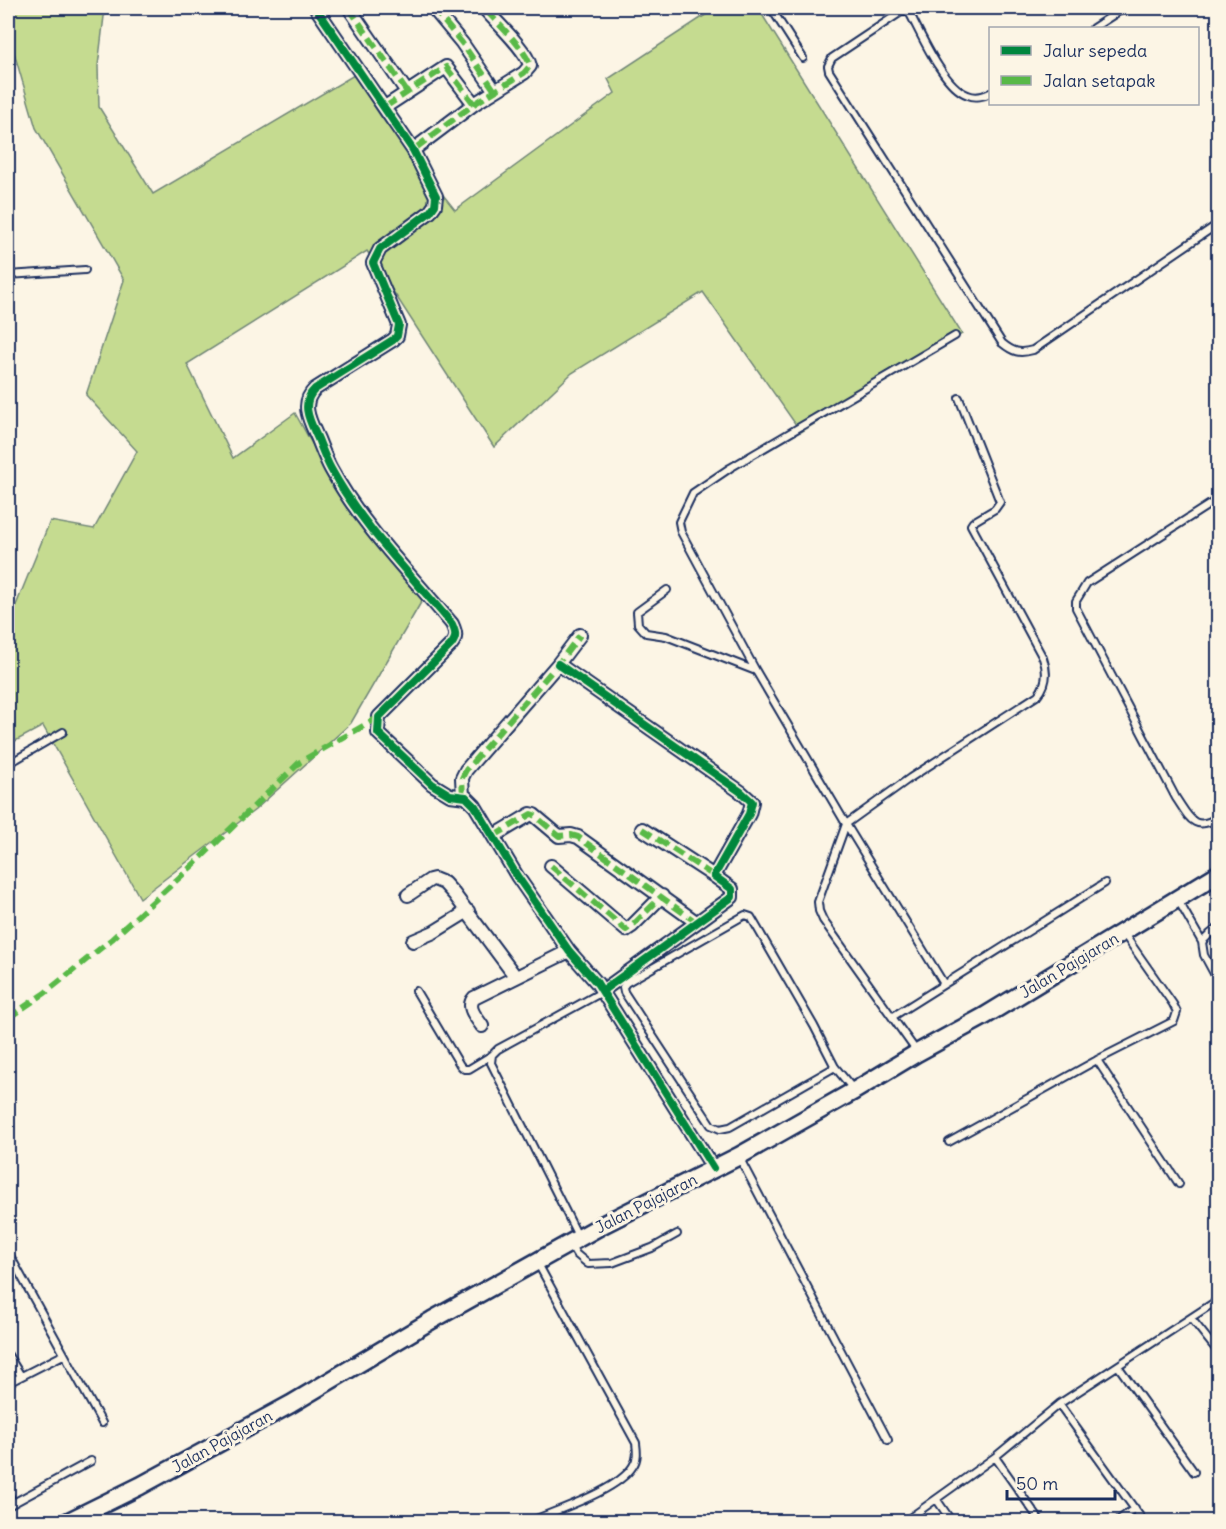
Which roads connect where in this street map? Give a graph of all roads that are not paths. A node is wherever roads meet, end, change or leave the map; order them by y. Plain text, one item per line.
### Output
1 (316, 8) edge
2 (349, 8) edge
3 (434, 8) edge
4 (484, 8) edge
5 (771, 8) edge
6 (908, 8) edge
7 (1124, 8) edge
8 (1095, 27) edge
9 (803, 58) dead end
10 (495, 91) junction
11 (407, 92) junction
12 (989, 93) edge
13 (474, 104) junction
14 (385, 107) junction
15 (413, 150) junction
16 (1218, 224) edge
17 (85, 270) dead end
18 (8, 275) edge
19 (955, 336) dead end
20 (959, 398) dead end
21 (1218, 499) edge
22 (667, 590) dead end
23 (580, 635) dead end
24 (558, 664) junction
25 (756, 671) junction
26 (63, 732) dead end
27 (8, 764) edge
28 (463, 796) junction
29 (1218, 817) edge
30 (846, 824) junction
31 (642, 829) dead end
32 (494, 836) junction
33 (551, 866) dead end
34 (1218, 874) edge
35 (714, 876) junction
36 (1105, 883) dead end
37 (408, 895) dead end
38 (662, 896) junction
39 (1178, 900) junction
40 (468, 911) junction
41 (696, 922) junction
42 (1218, 928) edge
43 (1123, 933) junction
44 (413, 941) dead end
45 (1203, 942) junction
46 (569, 951) junction
47 (515, 976) junction
48 (1218, 981) edge
49 (944, 984) junction
50 (416, 991) dead end
51 (602, 991) junction
52 (892, 1017) junction
53 (482, 1026) dead end
54 (917, 1053) junction
55 (492, 1056) junction
56 (1097, 1060) junction
57 (835, 1067) junction
58 (854, 1091) junction
59 (949, 1142) dead end
60 (739, 1156) junction
61 (713, 1168) junction
62 (1179, 1184) dead end
63 (677, 1234) dead end
64 (574, 1241) junction
65 (8, 1252) edge
66 (537, 1262) junction
67 (1218, 1300) edge
68 (1191, 1318) junction
69 (1218, 1352) edge
70 (8, 1355) edge
71 (63, 1355) junction
72 (1118, 1366) junction
73 (21, 1376) junction
74 (8, 1383) edge
75 (1059, 1404) junction
76 (102, 1423) dead end
77 (888, 1440) dead end
78 (995, 1457) junction
79 (91, 1461) dead end
80 (1194, 1472) dead end
81 (8, 1492) edge
82 (936, 1500) junction
83 (10, 1504) edge
84 (1135, 1508) junction
85 (68, 1521) edge
86 (529, 1521) edge
87 (904, 1521) edge
88 (951, 1521) edge
89 (1041, 1521) edge
90 (1116, 1521) edge
91 (1144, 1521) edge

1 - 14 street
2 - 11 street
3 - 10 street
4 - 10 street
5 - 9 lane
6 - 12 lane
6 - 16 lane
7 - 8 lane
10 - 13 street
11 - 13 street
11 - 14 street
13 - 15 street
14 - 15 street
15 - 28 street
17 - 18 lane
19 - 25 lane
20 - 30 lane
21 - 29 lane
22 - 25 lane
23 - 24 street
24 - 28 street
24 - 35 street
25 - 30 lane
26 - 27 lane
28 - 32 street
30 - 49 lane
30 - 52 lane
31 - 35 street
32 - 38 street
32 - 46 street
33 - 38 street
34 - 39 main road, Jalan Pajajaran
35 - 41 street
36 - 49 lane
37 - 40 street
38 - 41 street
39 - 43 main road, Jalan Pajajaran
39 - 45 lane
40 - 44 street
40 - 47 street
41 - 51 street
42 - 45 lane
43 - 54 main road, Jalan Pajajaran
43 - 56 lane
45 - 48 lane
46 - 47 street
46 - 51 street
47 - 53 street
49 - 52 lane
50 - 55 lane
51 - 55 lane
51 - 61 street
52 - 54 lane
54 - 58 main road, Jalan Pajajaran
55 - 64 lane
56 - 59 lane
56 - 62 lane
57 - 57 lane
57 - 58 lane
58 - 60 main road, Jalan Pajajaran
60 - 61 main road, Jalan Pajajaran
60 - 77 lane
61 - 64 main road, Jalan Pajajaran
63 - 64 lane
64 - 66 main road, Jalan Pajajaran
65 - 71 lane
66 - 85 main road, Jalan Pajajaran
66 - 86 lane
67 - 68 lane
68 - 69 lane
68 - 72 lane
70 - 73 lane
71 - 73 lane
71 - 76 lane
72 - 75 lane
72 - 80 lane
73 - 74 lane
75 - 78 lane
75 - 84 lane
78 - 82 lane
78 - 89 lane
79 - 83 lane
81 - 83 lane
82 - 87 lane
82 - 88 lane
84 - 90 lane
84 - 91 lane

